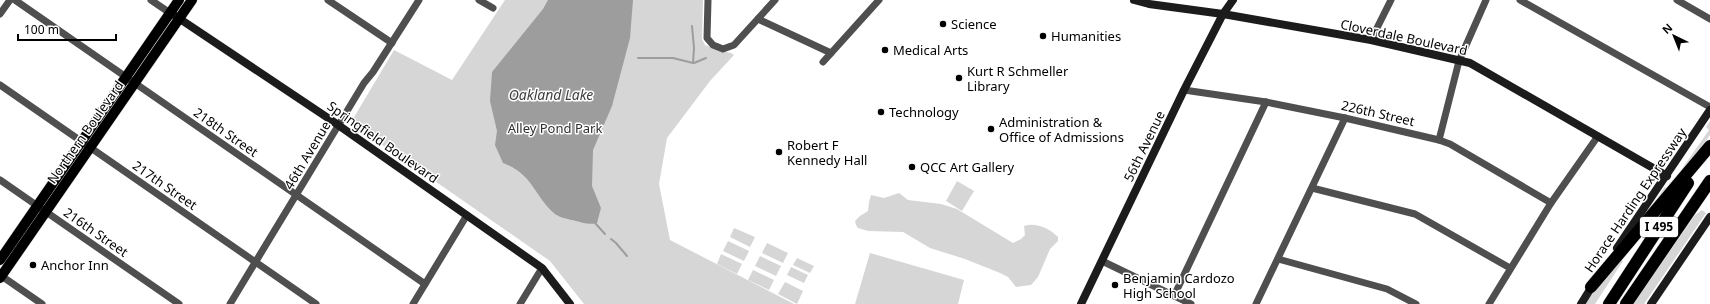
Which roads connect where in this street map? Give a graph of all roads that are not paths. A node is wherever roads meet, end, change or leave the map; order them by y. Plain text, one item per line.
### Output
1 (10, 0) edge
2 (14, 0) edge
3 (152, 0) edge
4 (179, 0) edge
5 (192, 0) edge
6 (328, 0) edge
7 (419, 0) edge
8 (479, 0) edge
9 (708, 0) edge
10 (775, 0) edge
11 (878, 0) edge
12 (1134, 0) edge
13 (1233, 0) edge
14 (1391, 0) edge
15 (1486, 0) edge
16 (1520, 0) edge
17 (1677, 0) edge
18 (493, 8) dead end
19 (170, 13) junction
20 (0, 14) edge
21 (1223, 14) junction
22 (179, 19) junction
23 (758, 19) junction
24 (1710, 19) edge
25 (1371, 40) junction
26 (392, 43) junction
27 (831, 53) junction
28 (1458, 61) junction
29 (823, 62) dead end
30 (126, 77) junction
31 (134, 83) junction
32 (0, 85) edge
33 (1184, 90) junction
34 (1266, 102) junction
35 (1710, 108) edge
36 (1345, 118) junction
37 (339, 126) junction
38 (1598, 136) junction
39 (1439, 140) junction
40 (81, 141) junction
41 (1710, 146) edge
42 (90, 147) junction
43 (1710, 150) edge
44 (1666, 176) junction
45 (0, 180) edge
46 (1710, 181) edge
47 (1312, 188) junction
48 (297, 196) junction
49 (1551, 203) junction
50 (37, 206) junction
51 (46, 212) junction
52 (467, 215) junction
53 (1709, 221) edge
54 (1278, 259) junction
55 (0, 260) edge
56 (1102, 261) junction
57 (256, 262) junction
58 (542, 268) junction
59 (1510, 268) junction
60 (1, 276) edge
61 (425, 284) junction
62 (1591, 287) junction
63 (1174, 296) junction
64 (42, 304) edge
65 (179, 304) edge
66 (230, 304) edge
67 (316, 304) edge
68 (413, 304) edge
69 (520, 304) edge
70 (570, 304) edge
71 (1081, 304) edge
72 (1191, 304) edge
73 (1256, 304) edge
74 (1416, 304) edge
75 (1489, 304) edge
76 (1581, 304) edge
77 (1609, 304) edge
78 (1626, 304) edge
79 (1651, 304) edge

1 - 20 street
2 - 30 street, 218th Street
3 - 19 street
4 - 19 main road, Northern Boulevard
5 - 22 main road, Northern Boulevard
6 - 26 street
7 - 26 street, 46th Avenue
8 - 18 street
9 - 23 street
10 - 23 street
11 - 27 street
12 - 21 street, Cloverdale Boulevard
13 - 21 street, 56th Avenue
14 - 25 street
15 - 28 street
16 - 35 street
17 - 24 street
19 - 22 street, Springfield Boulevard
19 - 30 main road, Northern Boulevard
21 - 25 street, Cloverdale Boulevard
21 - 33 street, 56th Avenue
22 - 31 main road, Northern Boulevard
22 - 37 street, Springfield Boulevard
23 - 27 street
25 - 28 street, Cloverdale Boulevard
26 - 37 street, 46th Avenue
27 - 29 street
28 - 38 street, Cloverdale Boulevard
28 - 39 street
30 - 31 street, 218th Street
30 - 40 main road, Northern Boulevard
31 - 42 main road, Northern Boulevard
31 - 48 street, 218th Street
32 - 40 street, 217th Street
33 - 34 street, 226th Street
33 - 56 street, 56th Avenue
34 - 36 street, 226th Street
34 - 63 street
35 - 44 street, Horace Harding Expressway
36 - 39 street, 226th Street
36 - 47 street
37 - 48 street, 46th Avenue
37 - 52 street, Springfield Boulevard
38 - 44 street, Cloverdale Boulevard
38 - 49 street
39 - 49 street, 226th Street
40 - 42 street, 217th Street
40 - 50 main road, Northern Boulevard
41 - 62 highway
42 - 51 main road, Northern Boulevard
42 - 57 street, 217th Street
43 - 77 highway, I 495
44 - 62 street, Horace Harding Expressway
45 - 50 street, 216th Street
46 - 78 highway, I 495
47 - 54 street
47 - 59 street
48 - 57 street, 46th Avenue
48 - 61 street, 218th Street
49 - 59 street
50 - 51 street, 216th Street
50 - 55 main road, Northern Boulevard
51 - 60 main road, Northern Boulevard
51 - 65 street, 216th Street
52 - 58 street, Springfield Boulevard
52 - 61 street
53 - 79 street
54 - 73 street
54 - 74 street
56 - 63 street
56 - 71 street, 56th Avenue
57 - 66 street, 46th Avenue
57 - 67 street, 217th Street
58 - 69 street
58 - 70 street, Springfield Boulevard
59 - 75 street
60 - 64 street
61 - 68 street
62 - 76 street, Horace Harding Expressway
63 - 72 street

